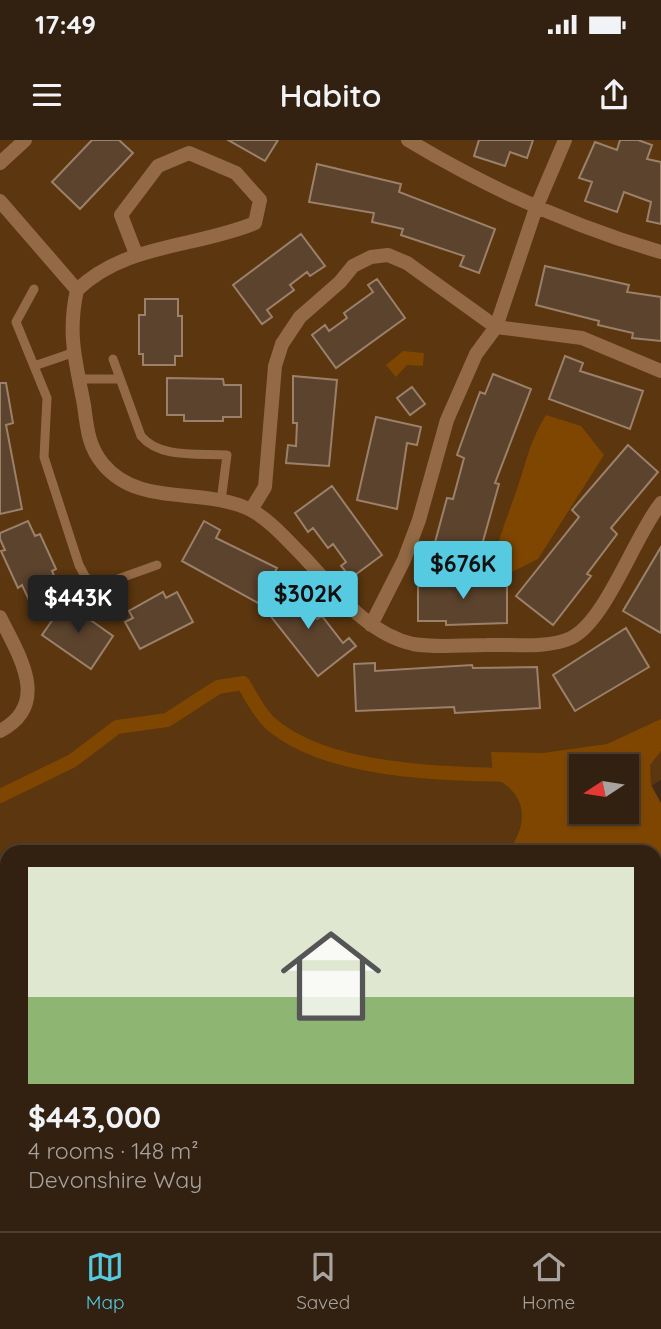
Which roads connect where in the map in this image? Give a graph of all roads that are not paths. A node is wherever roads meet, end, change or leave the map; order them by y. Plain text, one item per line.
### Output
1 (25, 140) edge
2 (408, 140) edge
3 (565, 140) edge
4 (0, 163) edge
5 (0, 201) edge
6 (536, 208) junction
7 (661, 252) edge
8 (136, 254) junction
9 (34, 289) dead end
10 (77, 290) junction
11 (496, 327) junction
12 (72, 353) junction
13 (113, 359) dead end
14 (34, 366) junction
15 (661, 371) edge
16 (78, 379) junction
17 (120, 379) junction
18 (221, 501) junction
19 (661, 503) edge
20 (251, 510) junction
21 (157, 565) dead end
22 (0, 617) edge
23 (371, 625) junction
24 (0, 732) edge

1 - 4 street
2 - 6 street
3 - 6 street
5 - 10 street
6 - 7 street
6 - 11 street
8 - 8 street
8 - 10 street
9 - 14 lane
10 - 12 street
11 - 15 street
11 - 20 street
11 - 23 street
12 - 14 lane
12 - 16 street
13 - 17 lane
14 - 21 lane
16 - 17 lane
16 - 18 street
17 - 18 lane
18 - 20 street
19 - 23 street
20 - 23 street
22 - 24 street

